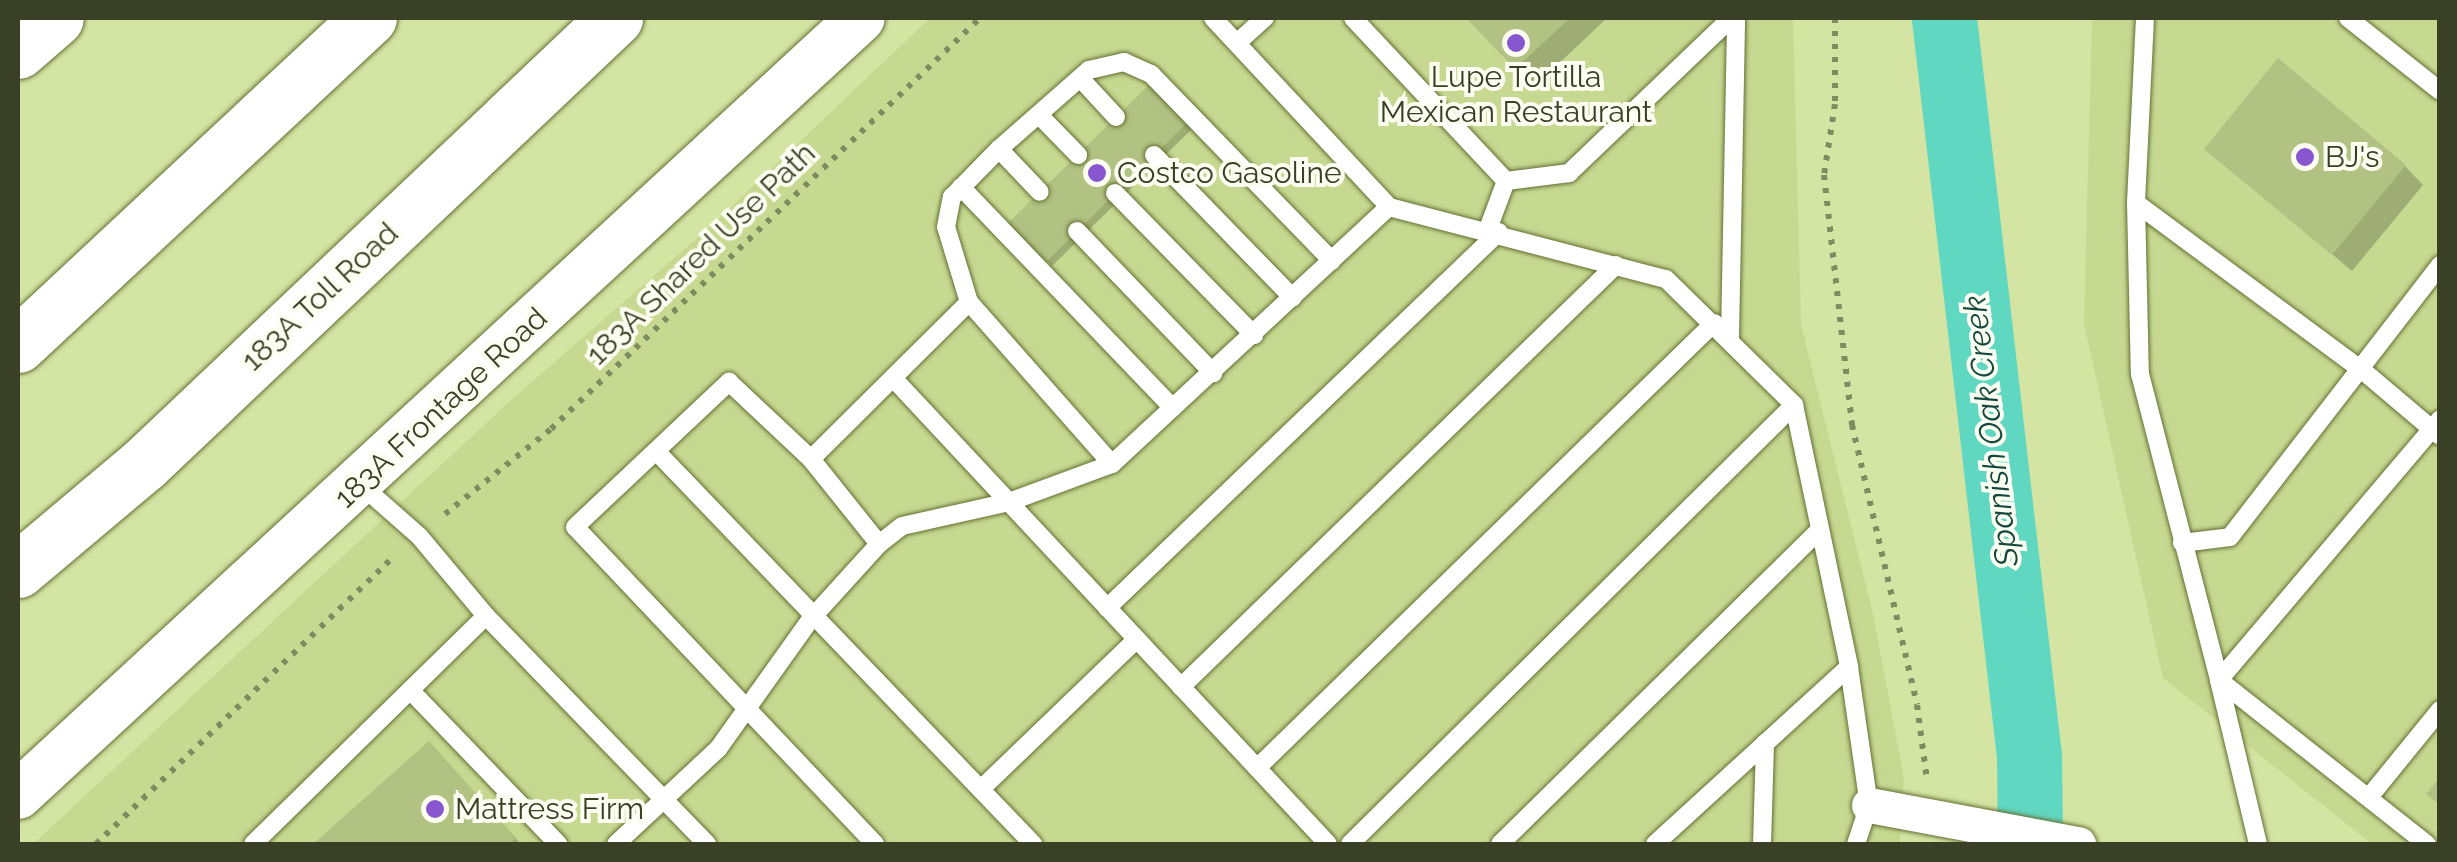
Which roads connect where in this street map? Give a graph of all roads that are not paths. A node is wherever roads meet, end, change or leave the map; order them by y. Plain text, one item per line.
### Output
1 (56, 18) edge
2 (370, 18) edge
3 (616, 18) edge
4 (861, 18) edge
5 (1213, 18) edge
6 (1265, 18) edge
7 (1353, 18) edge
8 (1734, 18) edge
9 (2146, 18) edge
10 (2348, 18) edge
11 (1238, 42) junction
12 (18, 50) edge
13 (1080, 78) junction
14 (2440, 91) edge
15 (1039, 114) junction
16 (1116, 116) dead end
17 (999, 149) junction
18 (1078, 155) dead end
19 (1154, 155) dead end
20 (1506, 182) junction
21 (962, 187) junction
22 (1040, 192) dead end
23 (1115, 193) dead end
24 (2136, 203) junction
25 (1389, 208) junction
26 (1077, 231) dead end
27 (1493, 231) junction
28 (1332, 261) junction
29 (1616, 265) junction
30 (2440, 265) edge
31 (1293, 298) junction
32 (969, 302) junction
33 (1714, 323) junction
34 (1254, 335) junction
35 (1730, 337) junction
36 (18, 345) edge
37 (2362, 370) junction
38 (1212, 373) junction
39 (892, 378) junction
40 (1794, 404) junction
41 (1173, 408) junction
42 (2437, 428) edge
43 (656, 451) junction
44 (811, 459) junction
45 (144, 464) junction
46 (1112, 464) junction
47 (360, 484) junction
48 (1009, 502) junction
49 (1819, 531) junction
50 (2182, 543) junction
51 (879, 544) junction
52 (18, 570) edge
53 (18, 600) edge
54 (1107, 608) junction
55 (816, 614) junction
56 (486, 616) junction
57 (1136, 640) junction
58 (1849, 667) junction
59 (2219, 680) junction
60 (1180, 687) junction
61 (410, 690) junction
62 (747, 708) junction
63 (2440, 710) edge
64 (1765, 743) junction
65 (1256, 768) junction
66 (980, 789) junction
67 (18, 795) edge
68 (2370, 796) junction
69 (664, 798) junction
70 (1869, 805) junction
71 (253, 844) edge
72 (558, 844) edge
73 (616, 844) edge
74 (707, 844) edge
75 (875, 844) edge
76 (1033, 844) edge
77 (1328, 844) edge
78 (1350, 844) edge
79 (1500, 844) edge
80 (1655, 844) edge
81 (1762, 844) edge
82 (1856, 844) edge
83 (2078, 844) edge
84 (2258, 844) edge
85 (2427, 844) edge

1 - 12 highway
2 - 36 highway
3 - 45 highway, 183A Toll Road
4 - 47 main road, 183A Frontage Road
5 - 11 lane
6 - 11 lane
7 - 20 lane
8 - 20 lane
8 - 35 lane
9 - 24 lane
10 - 14 lane
11 - 25 lane
13 - 15 lane
13 - 16 lane
13 - 28 lane
15 - 17 lane
15 - 18 lane
17 - 21 lane
17 - 22 lane
19 - 31 lane
20 - 27 lane
21 - 32 lane
21 - 41 lane
23 - 34 lane
24 - 37 lane
24 - 50 lane
25 - 27 lane
25 - 28 lane
26 - 38 lane
27 - 29 lane
27 - 54 lane
28 - 31 lane
29 - 33 lane
29 - 60 lane
30 - 37 lane
31 - 34 lane
32 - 39 lane
32 - 46 lane
33 - 35 lane
33 - 65 lane
34 - 38 lane
35 - 40 lane
37 - 42 lane
37 - 50 lane
38 - 41 lane
39 - 44 lane
39 - 48 lane
40 - 49 lane
40 - 78 lane
41 - 46 lane
42 - 59 lane
43 - 44 lane
43 - 55 lane
43 - 62 lane
44 - 51 lane
45 - 52 highway, 183A Toll Road
45 - 53 highway
46 - 48 lane
47 - 56 lane
47 - 67 main road, 183A Frontage Road
48 - 51 lane
48 - 54 lane
49 - 58 lane
49 - 79 lane
50 - 59 lane
51 - 55 lane
54 - 57 lane
55 - 62 lane
55 - 66 lane
56 - 61 lane
56 - 69 lane
57 - 60 lane
57 - 66 lane
58 - 64 lane
58 - 70 lane
59 - 68 lane
59 - 84 lane
60 - 65 lane
61 - 71 lane
61 - 72 lane
62 - 69 lane
62 - 75 lane
63 - 68 lane
64 - 80 lane
64 - 81 lane
65 - 77 lane
66 - 76 lane
68 - 85 lane
69 - 73 lane
69 - 74 lane
70 - 82 lane
70 - 83 street

